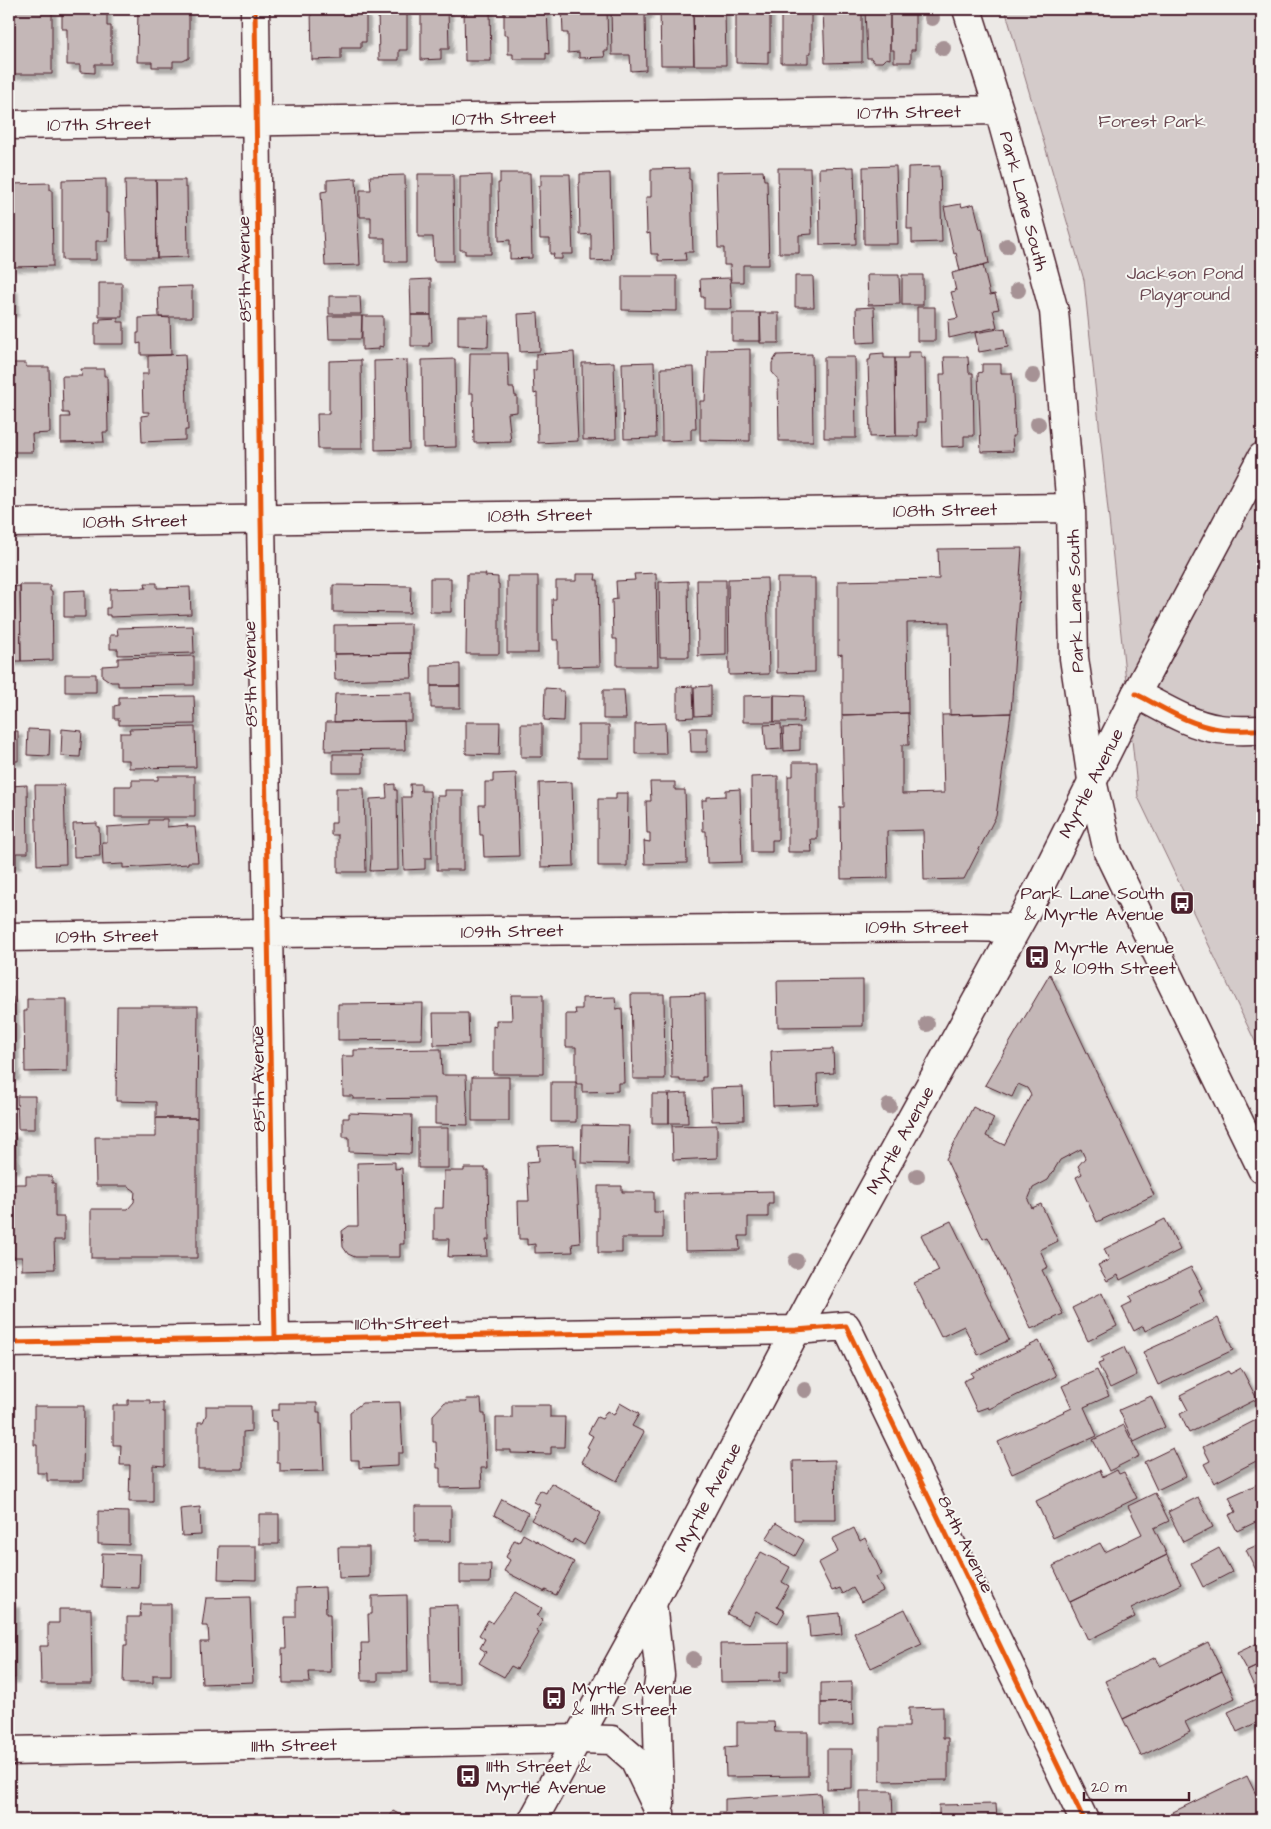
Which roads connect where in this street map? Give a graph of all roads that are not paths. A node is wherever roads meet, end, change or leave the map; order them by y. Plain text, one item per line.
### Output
1 (255, 9) edge
2 (967, 9) edge
3 (999, 110) junction
4 (256, 122) junction
5 (9, 125) edge
6 (1262, 458) edge
7 (1071, 508) junction
8 (261, 519) junction
9 (9, 523) edge
10 (1136, 694) junction
11 (1262, 730) edge
12 (1092, 780) junction
13 (1016, 928) junction
14 (269, 933) junction
15 (9, 937) edge
16 (1262, 1169) edge
17 (796, 1330) junction
18 (275, 1339) junction
19 (9, 1343) edge
20 (652, 1603) junction
21 (579, 1739) junction
22 (9, 1751) edge
23 (660, 1817) edge
24 (533, 1820) edge
25 (1084, 1820) edge

1 - 4 street, 85th Avenue
2 - 3 street, Park Lane South
3 - 4 street, 107th Street
3 - 7 street, Park Lane South
4 - 5 street, 107th Street
4 - 8 street, 85th Avenue
6 - 10 street, Myrtle Avenue
7 - 8 street, 108th Street
7 - 12 street, Park Lane South
8 - 9 street, 108th Street
8 - 14 street, 85th Avenue
10 - 11 street
10 - 12 street, Myrtle Avenue
12 - 13 street, Myrtle Avenue
12 - 16 street, Park Lane South
13 - 14 street, 109th Street
13 - 17 street, Myrtle Avenue
14 - 15 street, 109th Street
14 - 18 street, 85th Avenue
17 - 18 street, 110th Street
17 - 20 street, Myrtle Avenue
17 - 25 street, 84th Avenue
18 - 19 street, 110th Street
20 - 21 street, Myrtle Avenue
20 - 23 street
21 - 22 street, 111th Street
21 - 23 street
21 - 24 street, Myrtle Avenue

